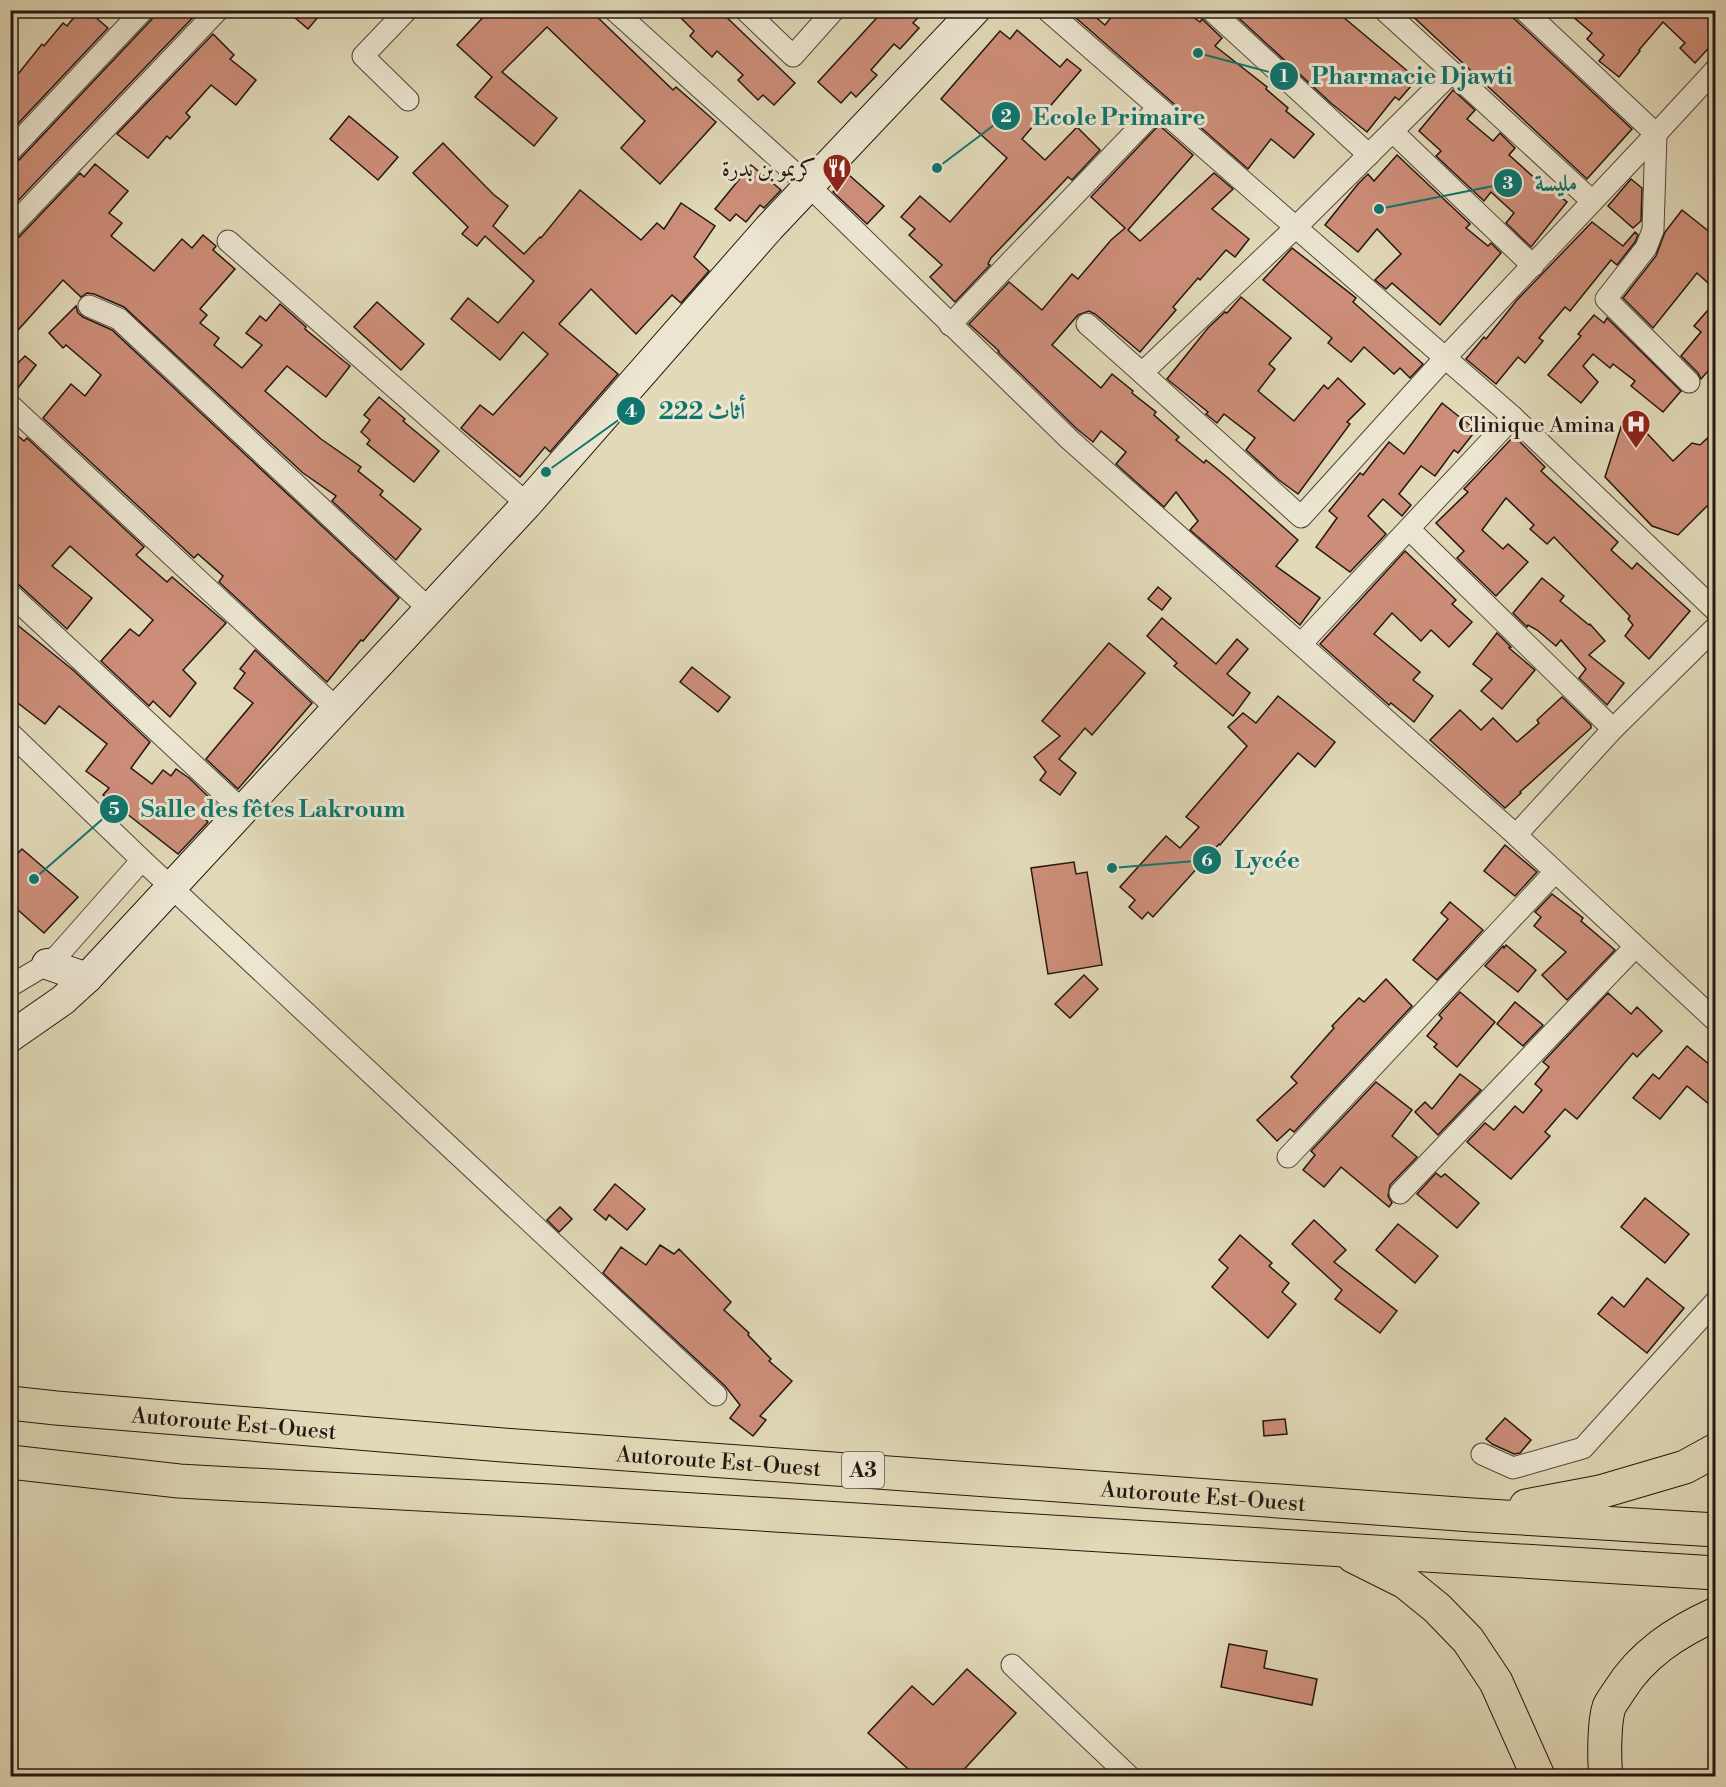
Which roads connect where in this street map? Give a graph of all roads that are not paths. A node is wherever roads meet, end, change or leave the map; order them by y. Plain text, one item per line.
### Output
1 (143, 10) edge
2 (218, 10) edge
3 (407, 10) edge
4 (614, 10) edge
5 (745, 10) edge
6 (834, 10) edge
7 (975, 10) edge
8 (1047, 10) edge
9 (1211, 10) edge
10 (1384, 10) edge
11 (1524, 10) edge
12 (1716, 69) edge
13 (1452, 72) junction
14 (408, 100) dead end
15 (1157, 109) junction
16 (1393, 132) junction
17 (1656, 134) junction
18 (10, 152) edge
19 (1369, 155) junction
20 (809, 186) junction
21 (1592, 201) junction
22 (1296, 227) junction
23 (10, 228) edge
24 (228, 241) dead end
25 (1533, 266) junction
26 (89, 306) dead end
27 (1087, 324) dead end
28 (950, 325) junction
29 (1445, 358) junction
30 (1142, 374) junction
31 (1689, 382) dead end
32 (10, 405) edge
33 (1513, 417) junction
34 (527, 504) junction
35 (1409, 529) junction
36 (10, 594) edge
37 (429, 609) junction
38 (1716, 611) edge
39 (1716, 627) edge
40 (1301, 644) junction
41 (336, 708) junction
42 (1613, 729) junction
43 (10, 733) edge
44 (242, 810) junction
45 (1516, 835) junction
46 (142, 860) junction
47 (1556, 872) junction
48 (172, 886) junction
49 (1635, 947) junction
50 (47, 964) junction
51 (87, 978) junction
52 (10, 986) edge
53 (1716, 1021) edge
54 (10, 1037) edge
55 (1288, 1157) dead end
56 (1400, 1193) dead end
57 (1716, 1301) edge
58 (716, 1395) dead end
59 (10, 1403) edge
60 (1716, 1450) edge
61 (1482, 1454) dead end
62 (10, 1462) edge
63 (1472, 1515) junction
64 (1716, 1530) edge
65 (1341, 1549) junction
66 (1716, 1573) edge
67 (1716, 1614) edge
68 (1012, 1665) dead end
69 (1129, 1776) edge
70 (1538, 1776) edge
71 (1606, 1776) edge

1 - 18 street
2 - 23 street
3 - 14 street
4 - 20 street
5 - 6 street
7 - 20 main road
8 - 15 street
9 - 19 street
10 - 13 street
11 - 17 street
12 - 17 street
13 - 16 street
13 - 21 street
15 - 22 street
15 - 28 street
16 - 19 street
16 - 25 street
17 - 21 street
17 - 31 street
19 - 22 street
20 - 28 street
20 - 34 main road
21 - 25 street
22 - 29 street
22 - 30 street
24 - 34 street
25 - 29 street
26 - 37 street
27 - 30 street
28 - 40 street
29 - 30 street
29 - 33 street
32 - 41 street
33 - 35 street
33 - 38 street
34 - 37 main road
35 - 40 street
35 - 42 street
36 - 44 street
37 - 41 main road
39 - 42 street
40 - 45 street
41 - 44 main road
42 - 45 street
43 - 46 street
44 - 48 main road
45 - 47 street
46 - 48 street
46 - 50 street
47 - 49 street
47 - 55 street
48 - 51 main road
48 - 58 street
49 - 53 street
49 - 56 street
50 - 51 main road
50 - 52 street
51 - 54 main road
57 - 61 street
59 - 63 highway, Autoroute Est-Ouest / A3
60 - 63 highway
62 - 65 highway, Autoroute Est-Ouest / A3
63 - 64 highway, Autoroute Est-Ouest / A3
65 - 66 highway, Autoroute Est-Ouest / A3
65 - 70 highway
67 - 71 highway
68 - 69 street

